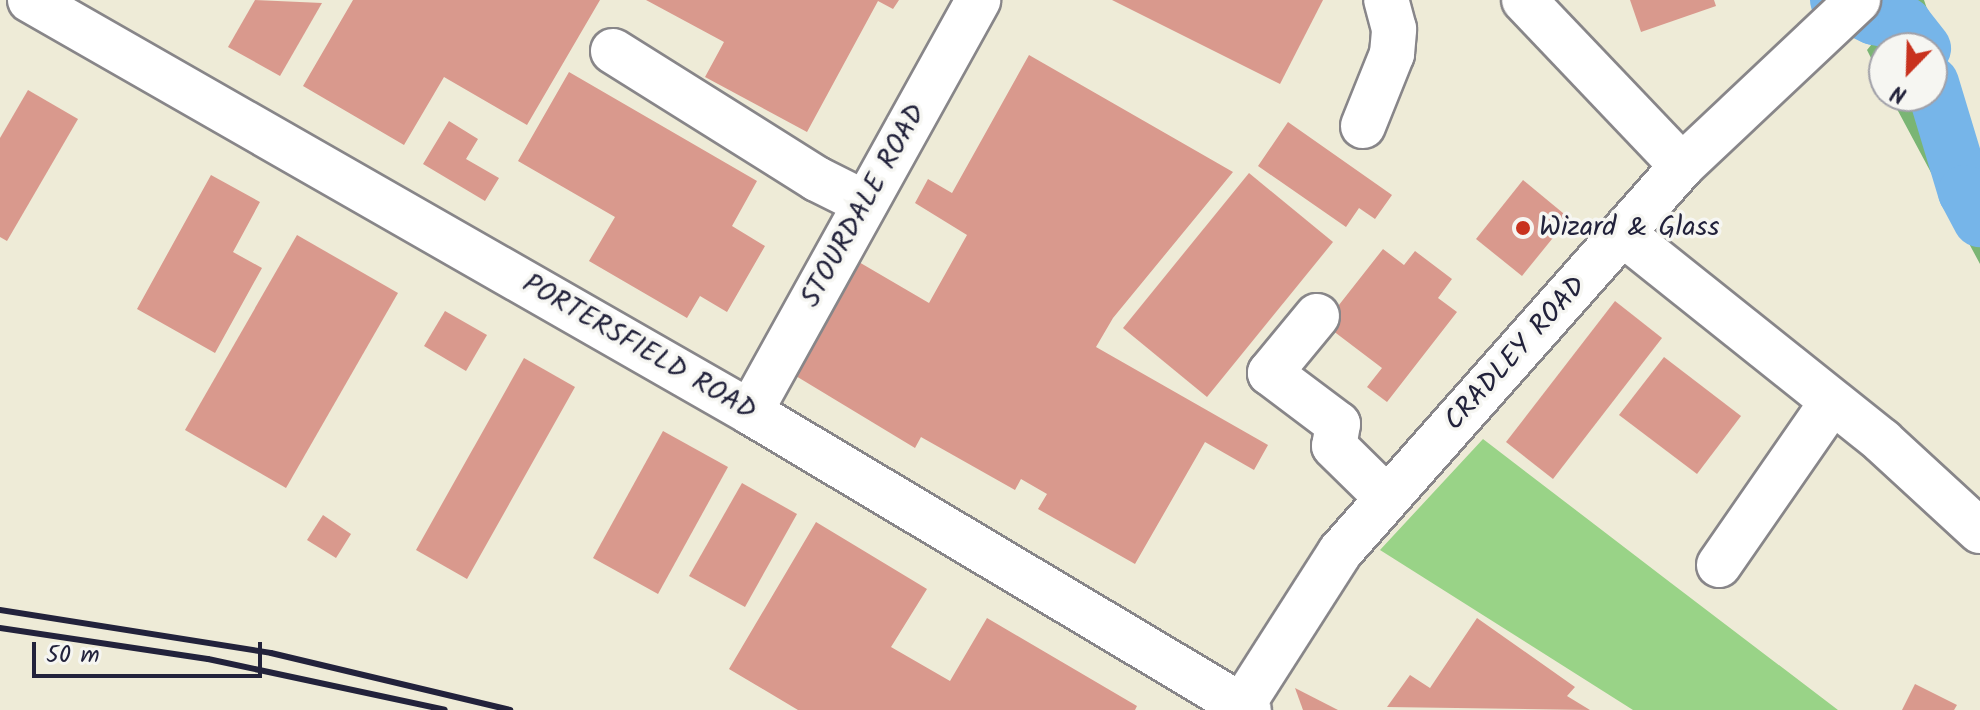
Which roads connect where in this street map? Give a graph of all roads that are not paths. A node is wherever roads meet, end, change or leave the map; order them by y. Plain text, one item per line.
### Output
1 (30, 0) edge
2 (978, 0) edge
3 (1386, 0) edge
4 (1524, 0) edge
5 (1843, 14) edge
6 (613, 51) dead end
7 (1363, 126) dead end
8 (1682, 166) junction
9 (865, 203) junction
10 (1623, 234) junction
11 (1317, 316) dead end
12 (1832, 402) junction
13 (750, 412) junction
14 (1387, 498) junction
15 (1980, 531) edge
16 (1719, 565) dead end
17 (1243, 709) edge

1 - 13 street, PORTERSFIELD ROAD
2 - 9 street, STOURDALE ROAD
3 - 7 street
4 - 8 street
5 - 8 street, CRADLEY ROAD
6 - 9 street
8 - 10 street, CRADLEY ROAD
9 - 13 street, STOURDALE ROAD
10 - 12 street
10 - 14 street, CRADLEY ROAD
11 - 14 street
12 - 15 street
12 - 16 street
13 - 17 street, PORTERSFIELD ROAD
14 - 17 street, CRADLEY ROAD

